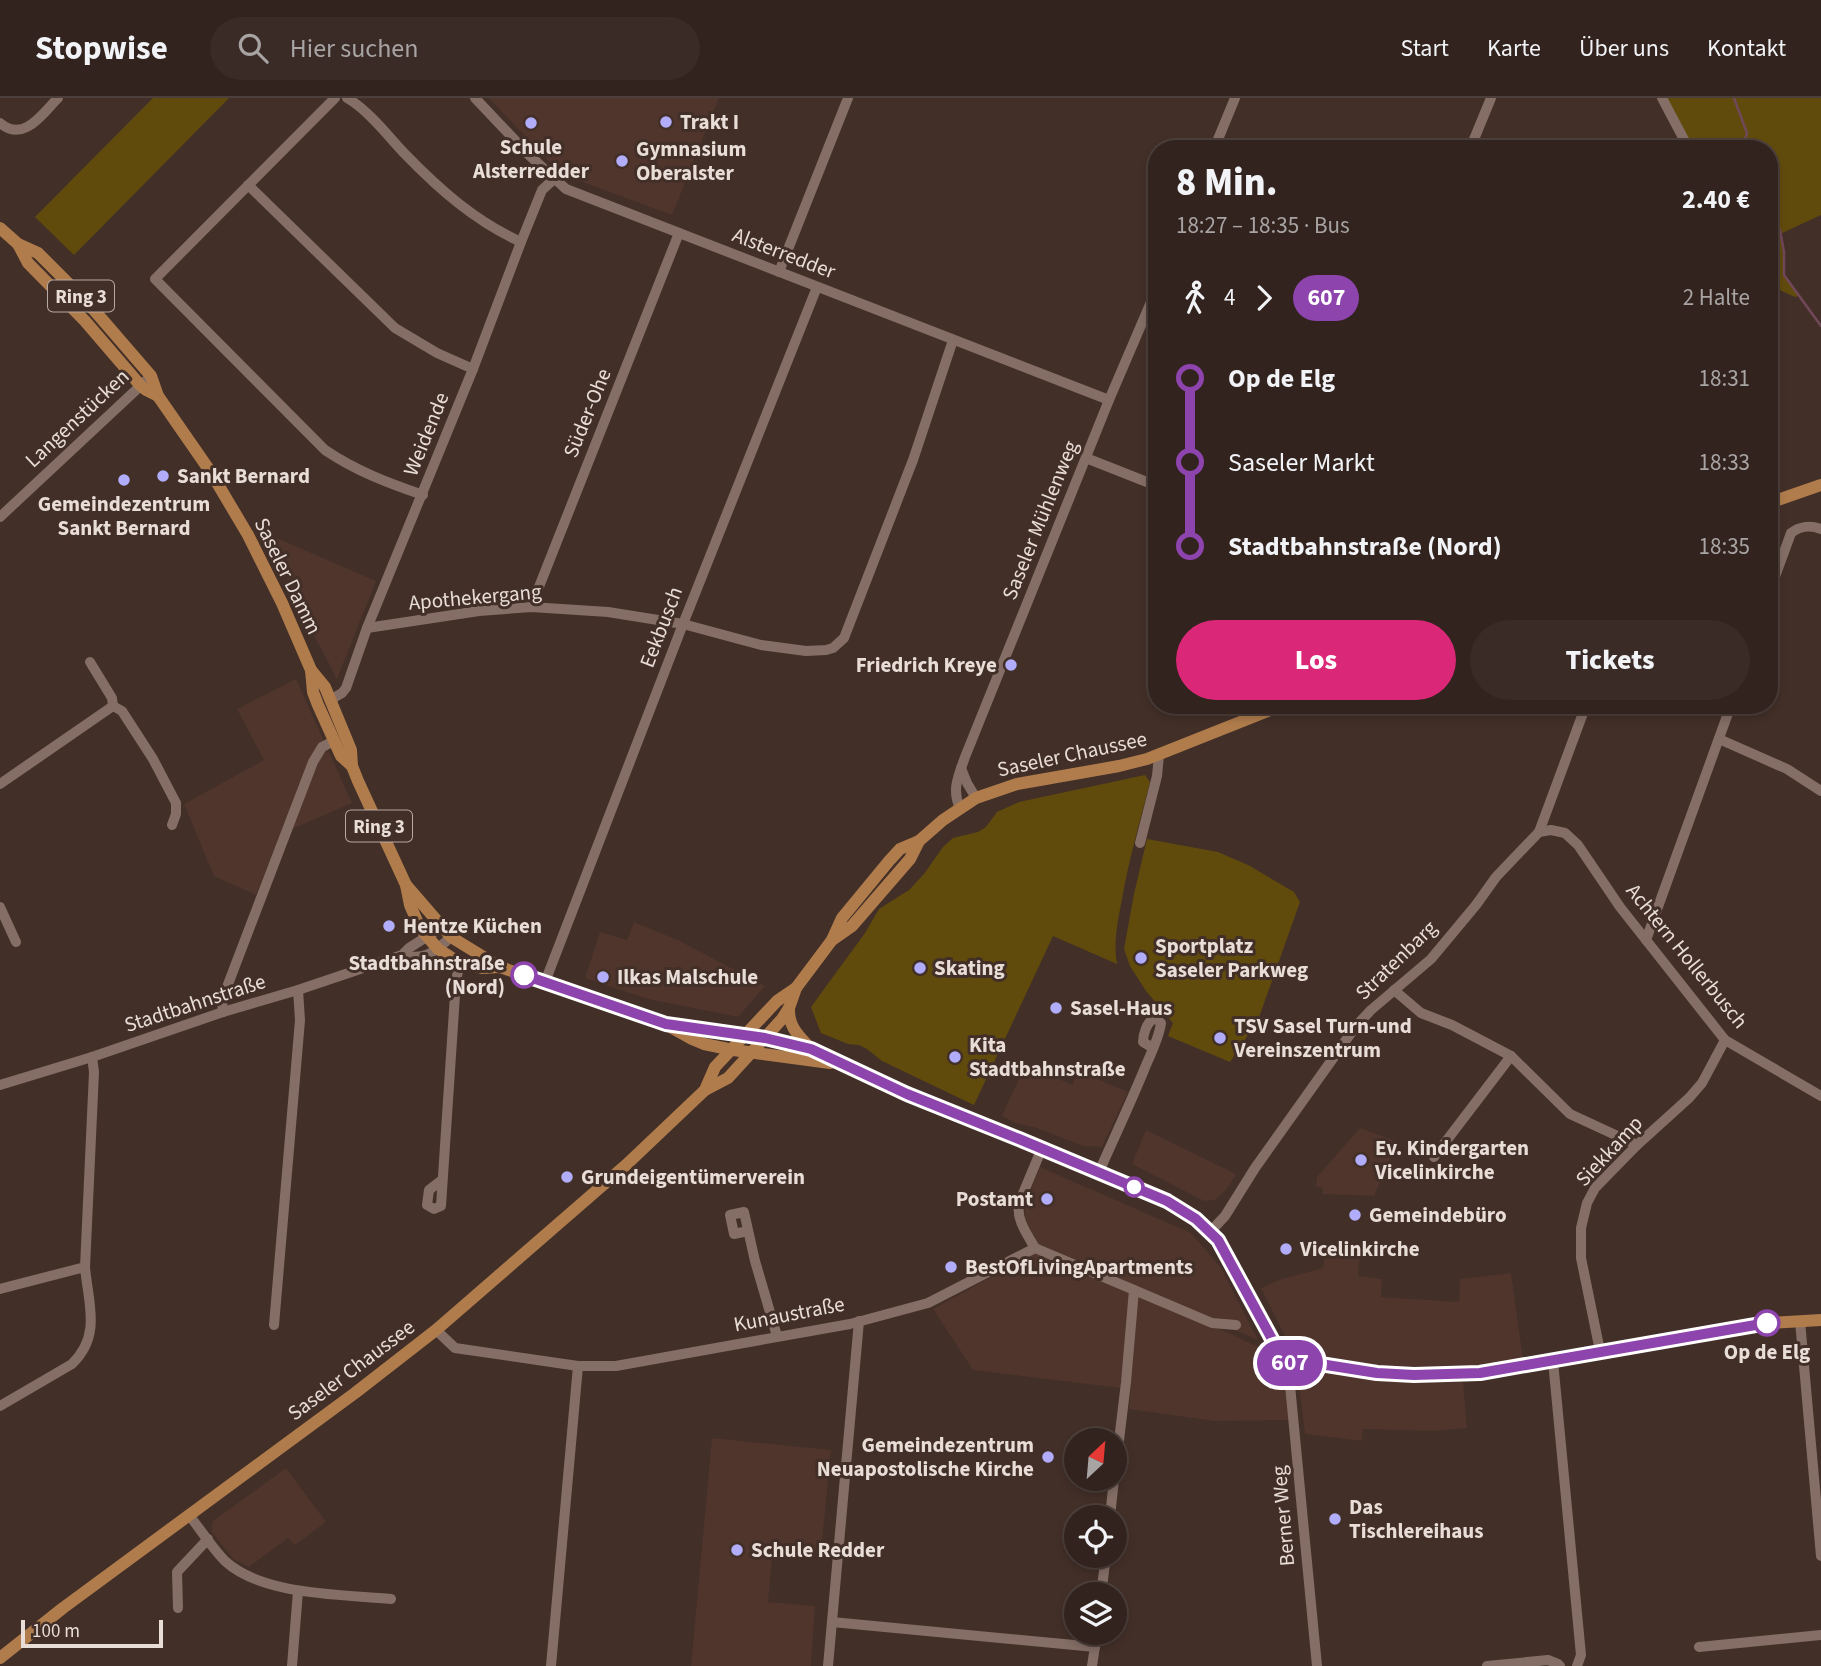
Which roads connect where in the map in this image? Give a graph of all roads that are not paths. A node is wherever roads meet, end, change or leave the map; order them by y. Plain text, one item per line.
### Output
1 (58, 98) edge
2 (335, 98) edge
3 (347, 98) edge
4 (475, 98) edge
5 (848, 98) edge
6 (1235, 98) edge
7 (1491, 98) edge
8 (1662, 98) edge
9 (0, 123) edge
10 (1218, 140) edge
11 (1474, 140) edge
12 (1684, 140) edge
13 (554, 180) junction
14 (248, 185) junction
15 (0, 228) edge
16 (679, 233) junction
17 (521, 242) junction
18 (18, 244) junction
19 (779, 272) junction
20 (817, 286) junction
21 (1148, 309) edge
22 (953, 340) junction
23 (473, 369) junction
24 (150, 376) junction
25 (140, 385) junction
26 (158, 396) junction
27 (1109, 400) junction
28 (1086, 458) junction
29 (1148, 482) edge
30 (1821, 485) edge
31 (423, 495) junction
32 (1778, 500) edge
33 (0, 517) edge
34 (1821, 529) edge
35 (1778, 567) edge
36 (531, 607) junction
37 (683, 624) junction
38 (367, 628) junction
39 (90, 663) dead end
40 (312, 670) junction
41 (330, 700) junction
42 (113, 706) junction
43 (1261, 714) edge
44 (1583, 714) edge
45 (1728, 714) edge
46 (1719, 739) junction
47 (334, 741) junction
48 (1159, 755) junction
49 (352, 766) junction
50 (961, 768) junction
51 (0, 784) edge
52 (1821, 791) edge
53 (976, 798) junction
54 (960, 808) junction
55 (172, 825) dead end
56 (1539, 832) junction
57 (1140, 843) dead end
58 (405, 885) junction
59 (0, 907) edge
60 (446, 932) junction
61 (427, 937) junction
62 (1646, 940) junction
63 (16, 942) dead end
64 (438, 949) junction
65 (402, 955) junction
66 (460, 963) junction
67 (500, 967) junction
68 (545, 982) junction
69 (796, 988) junction
70 (299, 990) junction
71 (1394, 990) junction
72 (789, 1008) junction
73 (223, 1012) junction
74 (666, 1024) junction
75 (747, 1035) junction
76 (765, 1038) junction
77 (1726, 1040) junction
78 (1153, 1048) dead end
79 (811, 1049) junction
80 (733, 1050) junction
81 (752, 1052) junction
82 (1511, 1056) junction
83 (92, 1057) junction
84 (847, 1067) junction
85 (0, 1085) edge
86 (705, 1090) junction
87 (1821, 1097) edge
88 (1637, 1145) junction
89 (1042, 1149) junction
90 (1434, 1157) dead end
91 (1099, 1172) junction
92 (442, 1180) dead end
93 (748, 1231) dead end
94 (1210, 1232) junction
95 (1035, 1248) junction
96 (85, 1267) junction
97 (0, 1289) edge
98 (1135, 1290) junction
99 (1821, 1320) edge
100 (859, 1321) junction
101 (1800, 1321) junction
102 (1212, 1324) dead end
103 (274, 1325) dead end
104 (436, 1330) junction
105 (777, 1336) junction
106 (1601, 1351) junction
107 (1553, 1361) junction
108 (1285, 1363) junction
109 (578, 1366) junction
110 (0, 1406) edge
111 (1120, 1428) edge
112 (189, 1515) junction
113 (208, 1539) junction
114 (1821, 1556) edge
115 (298, 1591) junction
116 (390, 1599) dead end
117 (178, 1608) dead end
118 (832, 1622) junction
119 (1821, 1635) edge
120 (1095, 1647) joint
121 (1699, 1647) dead end
122 (0, 1658) edge
123 (292, 1666) edge
124 (551, 1666) edge
125 (828, 1666) edge
126 (1092, 1666) edge
127 (1317, 1666) edge
128 (1487, 1666) edge
129 (1560, 1666) edge
130 (1577, 1666) edge

1 - 9 street
2 - 14 street
3 - 17 street
4 - 13 street, Alsterredder
5 - 19 street
6 - 10 street
7 - 11 street
8 - 12 street
13 - 16 street, Alsterredder
13 - 17 street, Weidende
14 - 23 street
14 - 31 street
15 - 18 main road, Saseler Damm / Ring 3
16 - 19 street, Alsterredder
16 - 36 street, Süder-Ohe
17 - 23 street, Weidende
18 - 24 main road, Saseler Damm / Ring 3
18 - 25 main road, Saseler Damm / Ring 3
19 - 20 street, Alsterredder
20 - 22 street, Alsterredder
20 - 37 street, Eekbusch
21 - 27 street, Saseler Mühlenweg
22 - 27 street, Alsterredder
22 - 37 street, Apothekergang
23 - 31 street, Weidende
24 - 25 street, Langenstücken
24 - 26 main road, Saseler Damm / Ring 3
25 - 26 main road, Saseler Damm / Ring 3
25 - 33 street, Langenstücken
26 - 40 main road, Saseler Damm / Ring 3
27 - 28 street, Saseler Mühlenweg
28 - 29 street
28 - 50 street, Saseler Mühlenweg
30 - 32 main road
31 - 38 street, Weidende
34 - 35 street
36 - 37 street, Apothekergang
36 - 38 street, Apothekergang
37 - 68 street, Eekbusch
38 - 41 street, Weidende
39 - 42 street
40 - 41 main road, Saseler Damm / Ring 3
40 - 47 main road, Saseler Damm / Ring 3
41 - 49 main road, Saseler Damm / Ring 3
42 - 51 street
42 - 55 street
43 - 48 main road, Saseler Chaussee
44 - 56 street, Stratenbarg
45 - 46 street
46 - 52 street
46 - 62 street
47 - 49 main road, Saseler Damm / Ring 3
47 - 73 street
48 - 53 main road, Saseler Chaussee
48 - 57 street
49 - 58 main road, Saseler Damm / Ring 3
50 - 53 street
50 - 54 street, Saseler Mühlenweg
53 - 54 main road, Saseler Chaussee
54 - 69 main road, Saseler Chaussee
56 - 62 street, Achtern Hollerbusch
56 - 71 street, Stratenbarg
58 - 60 main road, Saseler Damm / Ring 3
58 - 61 main road, Saseler Damm / Ring 3
59 - 63 street
60 - 61 street, Stadtbahnstraße
60 - 64 street
60 - 67 main road, Ring 3
61 - 64 main road, Saseler Damm / Ring 3
61 - 65 street, Stadtbahnstraße
62 - 77 street, Achtern Hollerbusch
64 - 65 street, Stadtbahnstraße
64 - 66 main road, Ring 3
65 - 70 street, Stadtbahnstraße
66 - 67 main road, Ring 3
66 - 92 street
67 - 68 main road, Ring 3
68 - 74 main road, Ring 3
69 - 72 main road, Saseler Chaussee
69 - 75 main road, Saseler Chaussee
70 - 73 street, Stadtbahnstraße
70 - 103 street
71 - 82 street
71 - 94 street, Stratenbarg
72 - 76 main road, Saseler Chaussee
72 - 79 main road
73 - 83 street, Stadtbahnstraße
74 - 75 main road, Ring 3
74 - 80 main road, Ring 3
75 - 76 main road, Ring 3
75 - 80 main road, Saseler Chaussee
76 - 79 main road
76 - 81 main road, Saseler Chaussee
77 - 87 street, Achtern Hollerbusch
77 - 88 street, Siekkamp
78 - 91 street
79 - 84 main road
80 - 81 main road, Ring 3
80 - 86 main road, Saseler Chaussee
81 - 84 main road
81 - 86 main road, Saseler Chaussee
82 - 88 street
82 - 90 street
83 - 85 street, Stadtbahnstraße
83 - 96 street
84 - 89 main road
86 - 104 main road, Saseler Chaussee
88 - 106 street, Siekkamp
89 - 91 main road
89 - 95 street
91 - 94 main road
93 - 105 street
94 - 108 main road
95 - 98 street
95 - 100 street, Kunaustraße
96 - 97 street
96 - 110 street
98 - 102 street
98 - 111 street
99 - 101 main road
100 - 105 street, Kunaustraße
100 - 118 street
101 - 106 main road
101 - 114 street
104 - 109 street, Kunaustraße
104 - 112 main road, Saseler Chaussee
105 - 109 street, Kunaustraße
106 - 107 main road
107 - 108 main road
107 - 130 street
108 - 127 street, Berner Weg
109 - 124 street
112 - 113 street
112 - 122 main road, Saseler Chaussee
113 - 115 street
113 - 117 street
115 - 116 street
115 - 123 street
118 - 120 street
118 - 125 street
119 - 121 street
120 - 126 street
128 - 129 street

